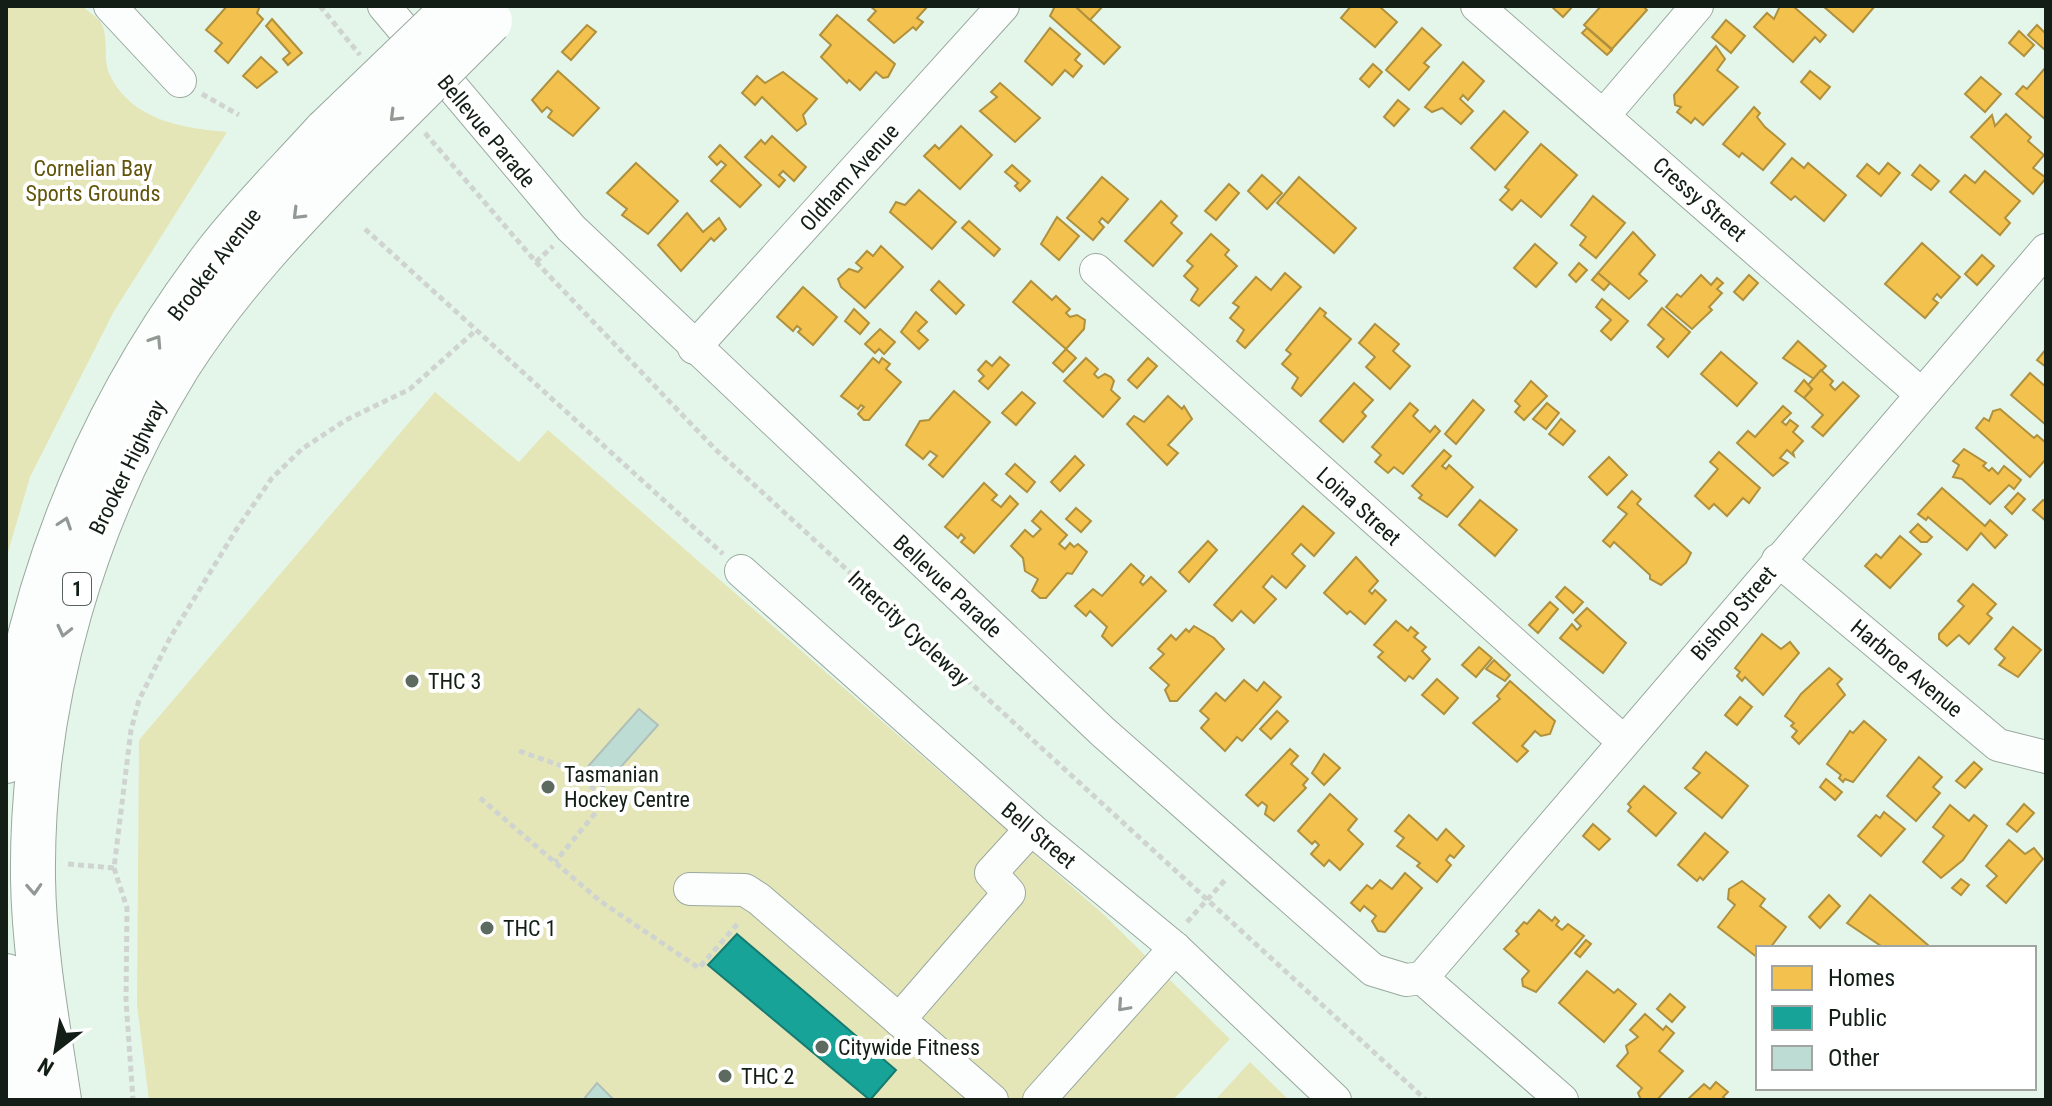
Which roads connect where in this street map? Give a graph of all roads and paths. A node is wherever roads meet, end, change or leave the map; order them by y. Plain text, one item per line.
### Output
1 (110, 6) edge
2 (320, 6) edge
3 (384, 6) edge
4 (1003, 6) edge
5 (1477, 6) edge
6 (1697, 6) edge
7 (484, 11) edge
8 (362, 57) dead end
9 (180, 81) joint
10 (239, 115) dead end
11 (1604, 115) junction
12 (421, 128) dead end
13 (340, 145) junction
14 (365, 229) dead end
15 (2046, 250) edge
16 (1096, 270) dead end
17 (474, 332) junction
18 (694, 348) junction
19 (1921, 394) junction
20 (116, 408) joint
21 (1778, 560) junction
22 (741, 571) joint
23 (1623, 741) junction
24 (519, 751) dead end
25 (2046, 757) edge
26 (6, 761) edge
27 (480, 798) dead end
28 (1031, 829) junction
29 (1245, 857) junction
30 (555, 862) junction
31 (66, 863) dead end
32 (114, 868) junction
33 (690, 889) dead end
34 (759, 899) junction
35 (1207, 900) junction
36 (1178, 937) junction
37 (6, 976) edge
38 (1422, 978) junction
39 (899, 1020) junction
40 (22, 1100) edge
41 (59, 1100) edge
42 (133, 1100) edge
43 (992, 1100) edge
44 (1039, 1100) edge
45 (1335, 1100) edge
46 (1426, 1100) edge
47 (1562, 1100) edge

1 - 9 street
2 - 8 path
3 - 18 street, Bellevue Parade
4 - 18 street, Oldham Avenue
5 - 11 street, Cressy Street
6 - 11 street
7 - 13 highway, Brooker Highway / 1, bridge
9 - 10 path
11 - 19 street, Cressy Street
12 - 35 path, Intercity Cycleway
20 -> 13 highway, Brooker Avenue / 1
13 -> 41 highway, Brooker Highway / 1
14 - 17 path
15 - 19 street, Bishop Street
16 - 23 street, Loina Street
17 - 22 path
17 - 32 path
18 - 29 street, Bellevue Parade
19 - 21 street, Bishop Street
26 -> 20 highway, Brooker Highway / 1
21 - 23 street, Bishop Street
21 - 25 street, Harbroe Avenue
22 - 28 street, Bell Street
23 - 38 street, Bishop Street
24 - 30 path
27 - 30 path
28 - 36 street, Bell Street
28 - 39 street
29 - 35 path
29 - 38 street, Bellevue Parade
30 - 34 path
31 - 32 path
32 - 42 path
33 - 34 street
34 - 39 street
35 - 36 path
35 - 46 path, Intercity Cycleway
36 -> 44 street
36 - 45 street, Bell Street
37 - 40 highway
38 - 47 street
39 - 43 street

